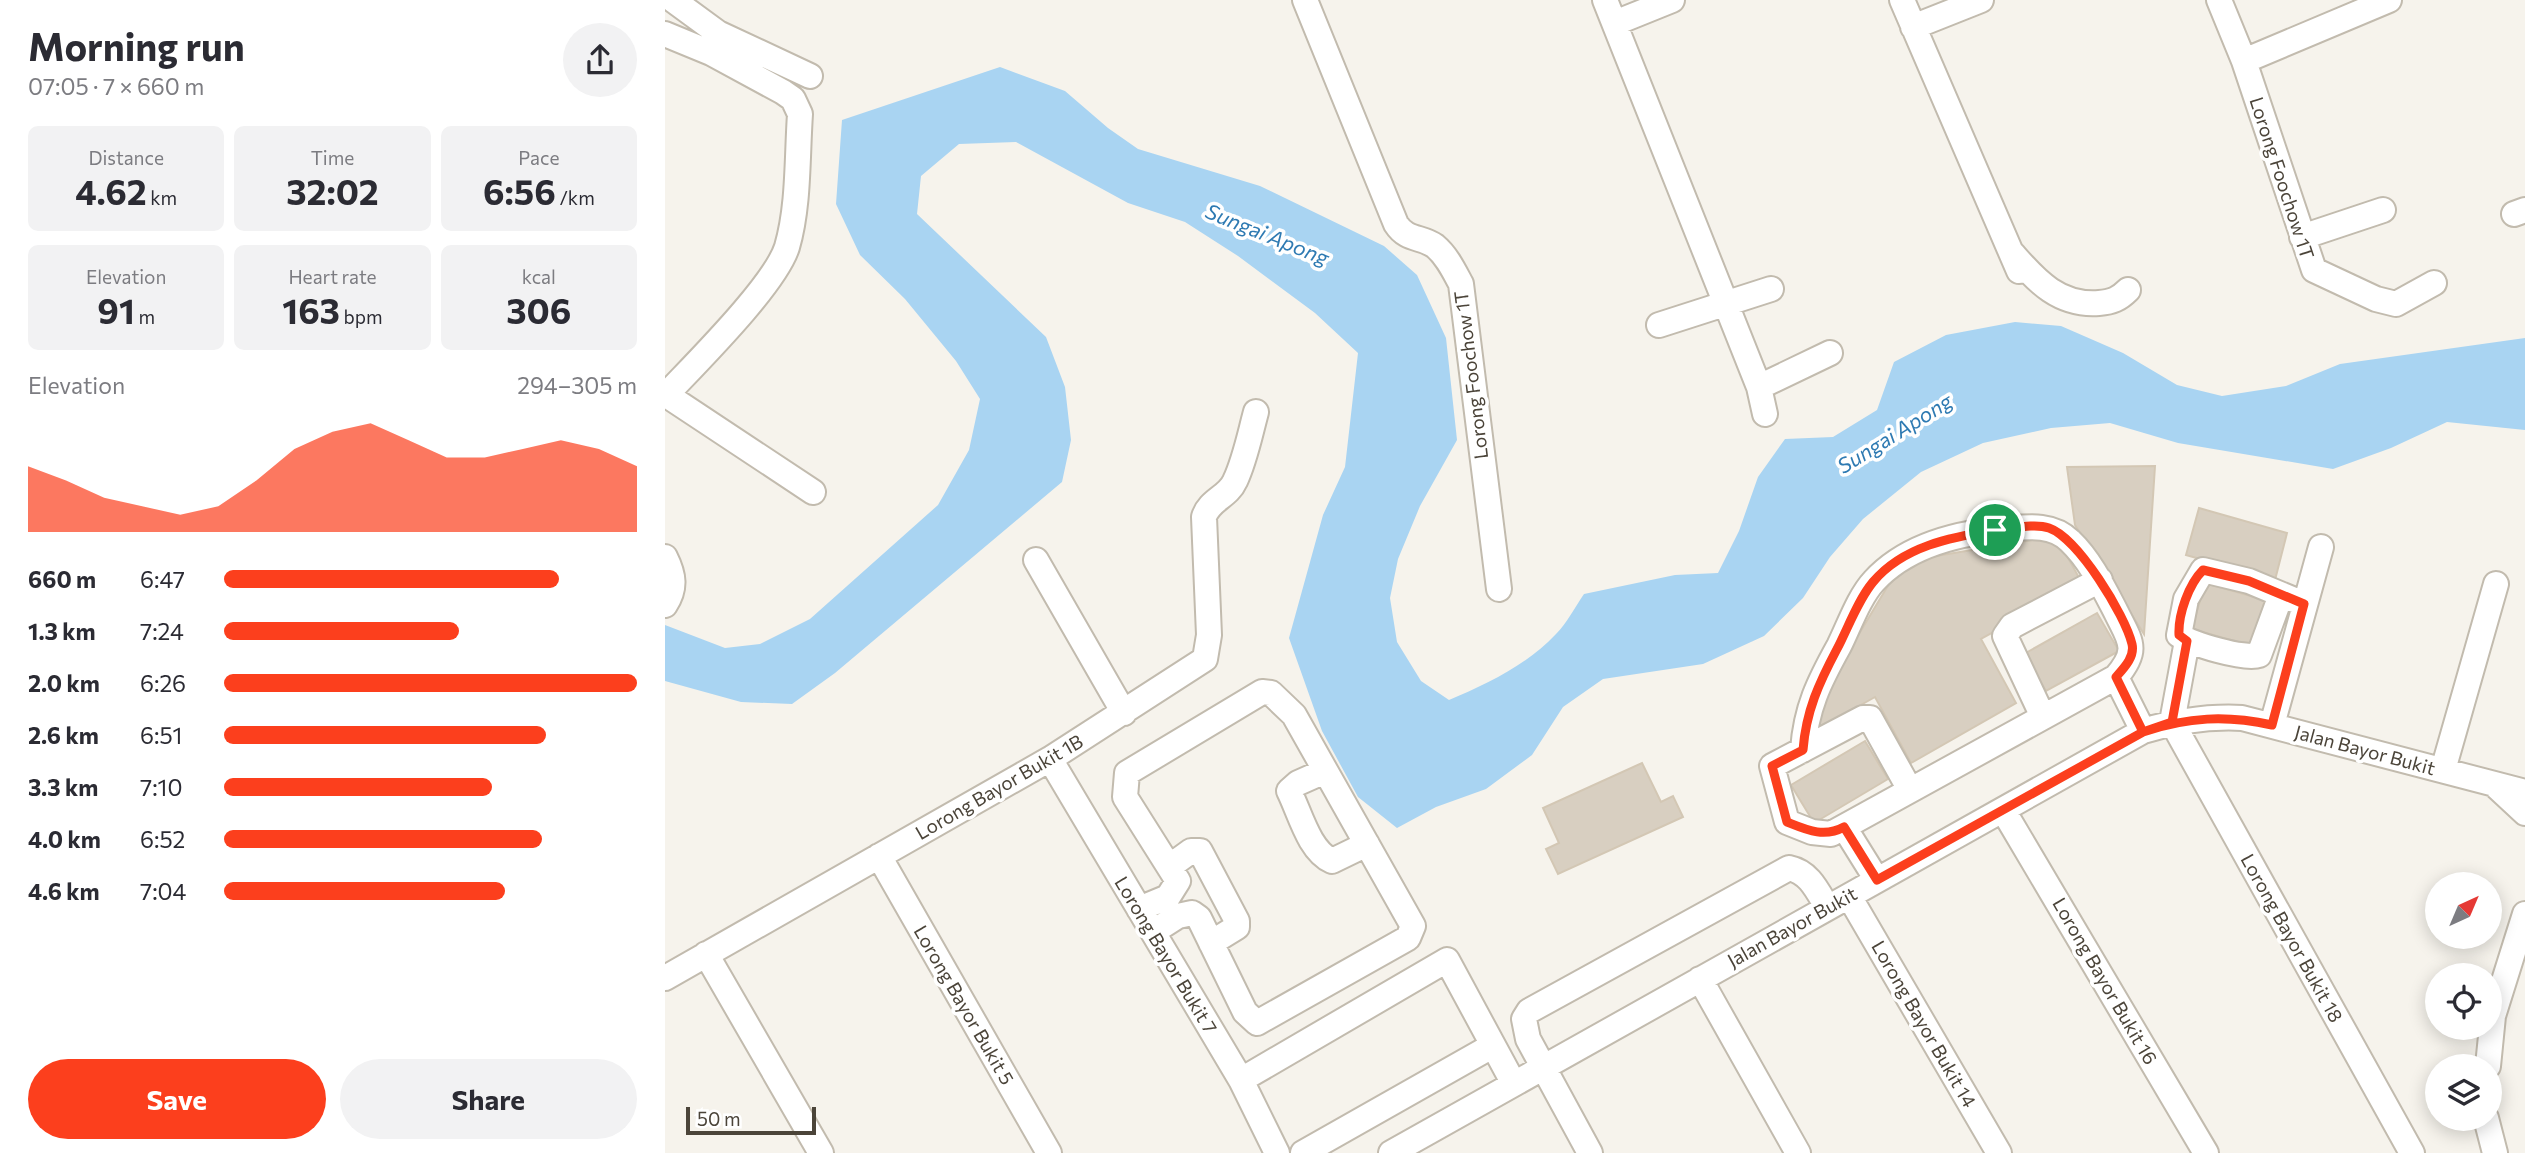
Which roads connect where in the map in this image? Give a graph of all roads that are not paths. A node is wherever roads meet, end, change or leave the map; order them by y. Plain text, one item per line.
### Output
1 (673, 0) edge
2 (1304, 0) edge
3 (1605, 0) edge
4 (1672, 0) edge
5 (1902, 0) edge
6 (1981, 0) edge
7 (2219, 0) edge
8 (2389, 0) edge
9 (1615, 23) junction
10 (1913, 27) junction
11 (665, 34) edge
12 (2244, 61) junction
13 (810, 76) dead end
14 (2383, 210) dead end
15 (2302, 237) junction
16 (2434, 283) dead end
17 (1771, 289) dead end
18 (2128, 290) dead end
19 (1726, 304) junction
20 (1659, 325) dead end
21 (1830, 353) dead end
22 (1759, 387) junction
23 (665, 394) edge
24 (1256, 412) dead end
25 (1765, 414) dead end
26 (813, 492) dead end
27 (2321, 547) dead end
28 (665, 557) edge
29 (1036, 560) dead end
30 (2100, 580) junction
31 (2496, 584) dead end
32 (1499, 589) dead end
33 (2292, 599) junction
34 (665, 605) edge
35 (2187, 641) junction
36 (2116, 677) junction
37 (1124, 713) junction
38 (2043, 717) junction
39 (2172, 722) junction
40 (2272, 725) junction
41 (2143, 732) junction
42 (1803, 750) junction
43 (1049, 759) junction
44 (2443, 770) junction
45 (1325, 771) junction
46 (2494, 784) junction
47 (2525, 786) edge
48 (1909, 790) junction
49 (2525, 792) edge
50 (2004, 810) junction
51 (2525, 813) edge
52 (1844, 827) junction
53 (1367, 844) junction
54 (879, 856) junction
55 (1173, 874) junction
56 (1877, 880) junction
57 (1838, 901) junction
58 (1139, 909) junction
59 (2525, 914) edge
60 (1199, 918) junction
61 (1153, 932) junction
62 (1211, 943) junction
63 (706, 954) junction
64 (665, 978) edge
65 (1700, 979) junction
66 (1492, 1046) junction
67 (2489, 1054) edge
68 (1541, 1068) junction
69 (1241, 1080) junction
70 (1514, 1084) junction
71 (2489, 1131) edge
72 (821, 1153) edge
73 (1049, 1153) edge
74 (1277, 1153) edge
75 (1303, 1153) edge
76 (1391, 1153) edge
77 (1590, 1153) edge
78 (1798, 1153) edge
79 (1999, 1153) edge
80 (2206, 1153) edge
81 (2412, 1153) edge
82 (2495, 1153) edge

1 - 13 street
2 - 32 street, Lorong Foochow 1T
3 - 9 street
4 - 9 street
5 - 10 street
6 - 10 street
7 - 12 street, Lorong Foochow 1T
8 - 12 street
9 - 19 street
10 - 18 street
11 - 23 street
12 - 15 street, Lorong Foochow 1T
14 - 15 street
15 - 16 street, Lorong Foochow 1T
17 - 19 street
19 - 20 street
19 - 22 street
21 - 22 street
22 - 25 street
23 - 26 street
24 - 37 street, Lorong Bayor Bukit 1B
27 - 33 street
28 - 34 street
29 - 37 street
30 - 36 street
30 - 38 street
30 - 42 street
31 - 44 street
33 - 35 street
33 - 35 street
33 - 40 street
35 - 39 street
36 - 38 street
36 - 41 street
37 - 43 street, Lorong Bayor Bukit 1B
38 - 48 street
39 - 40 street, Jalan Bayor Bukit
39 - 41 street, Jalan Bayor Bukit
39 - 81 street, Lorong Bayor Bukit 18
40 - 44 street, Jalan Bayor Bukit
41 - 50 street, Jalan Bayor Bukit
42 - 48 street
42 - 52 street
43 - 54 street, Lorong Bayor Bukit 1B
43 - 58 street, Lorong Bayor Bukit 7
44 - 46 street, Jalan Bayor Bukit
45 - 53 street
45 - 53 street
45 - 55 street
46 - 47 street
46 - 49 street, Jalan Bayor Bukit
46 - 51 street
48 - 52 street
50 - 56 street, Jalan Bayor Bukit
50 - 80 street, Lorong Bayor Bukit 16
52 - 56 street
53 - 62 street
54 - 63 street, Lorong Bayor Bukit 1B
54 - 73 street, Lorong Bayor Bukit 5
55 - 58 street
55 - 60 street
55 - 62 street
56 - 57 street, Jalan Bayor Bukit
57 - 65 street, Jalan Bayor Bukit
57 - 68 street, Lorong Bayor Bukit 14
57 - 79 street, Lorong Bayor Bukit 14
58 - 61 street, Lorong Bayor Bukit 7
59 - 67 street
60 - 61 street
60 - 62 street
61 - 69 street, Lorong Bayor Bukit 7
63 - 64 street, Lorong Bayor Bukit 1B
63 - 72 street
65 - 68 street, Jalan Bayor Bukit
65 - 78 street
66 - 69 street
66 - 70 street
66 - 75 street
68 - 70 street, Jalan Bayor Bukit
68 - 77 street
69 - 74 street, Lorong Bayor Bukit 7
70 - 76 street, Jalan Bayor Bukit
71 - 82 street

